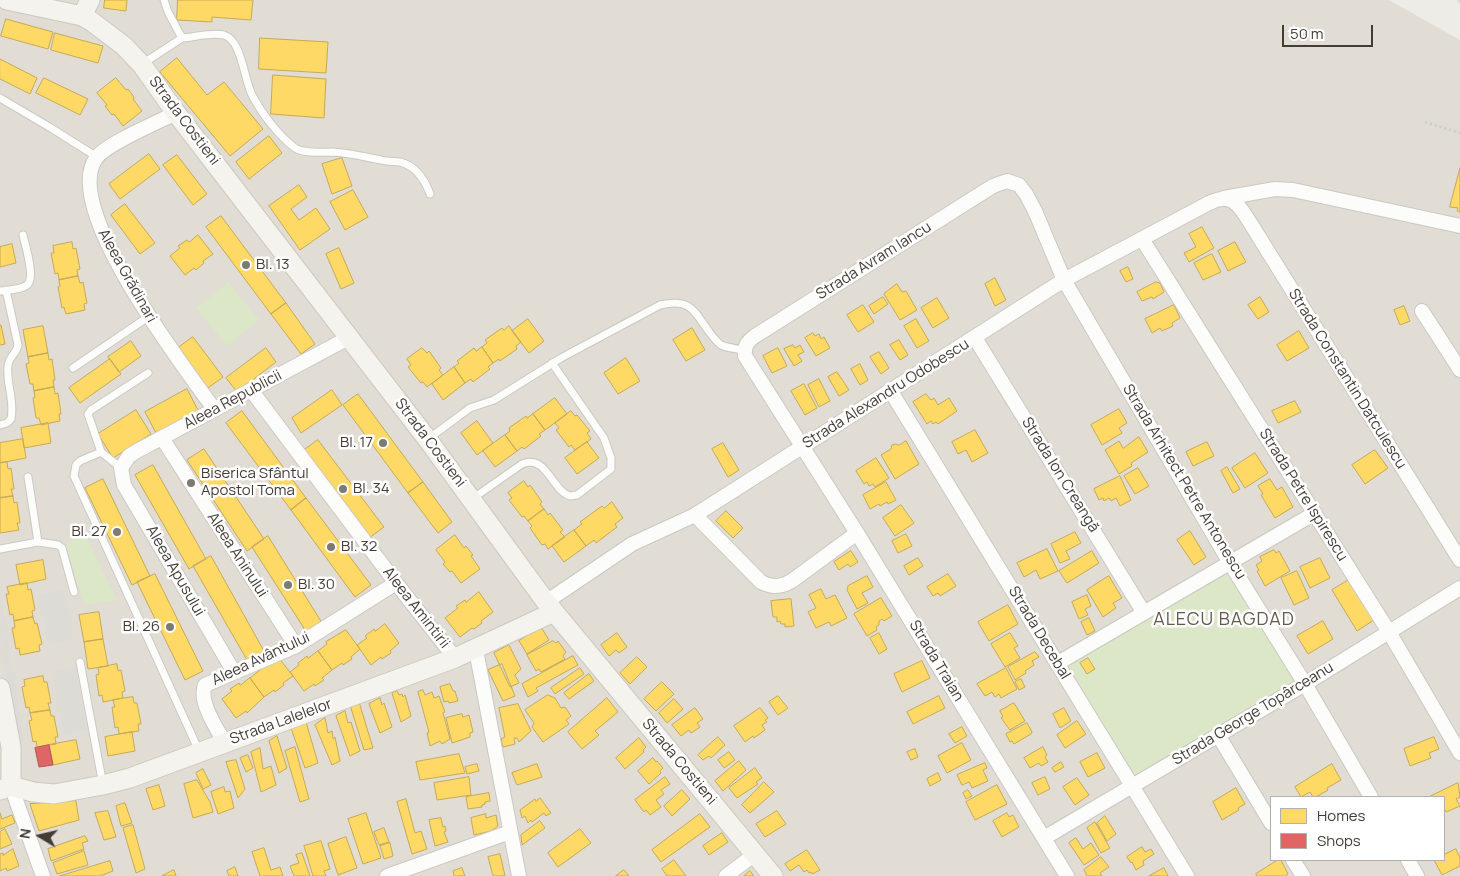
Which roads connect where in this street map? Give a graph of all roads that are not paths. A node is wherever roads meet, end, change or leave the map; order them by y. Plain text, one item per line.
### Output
1 (6, 0) edge
2 (164, 0) edge
3 (86, 8) edge
4 (182, 38) junction
5 (142, 65) junction
6 (0, 98) edge
7 (176, 112) junction
8 (97, 157) junction
9 (430, 194) dead end
10 (1227, 199) junction
11 (1460, 226) edge
12 (23, 235) dead end
13 (1142, 239) junction
14 (1064, 280) junction
15 (3, 290) edge
16 (1422, 311) dead end
17 (148, 317) junction
18 (350, 337) junction
19 (975, 338) junction
20 (744, 350) junction
21 (552, 363) junction
22 (73, 368) dead end
23 (1460, 370) edge
24 (148, 373) dead end
25 (251, 390) junction
26 (890, 390) junction
27 (214, 409) junction
28 (0, 425) edge
29 (162, 438) junction
30 (428, 440) junction
31 (803, 447) junction
32 (101, 452) junction
33 (120, 468) junction
34 (28, 477) dead end
35 (472, 500) junction
36 (1315, 514) junction
37 (695, 515) junction
38 (857, 533) junction
39 (38, 542) junction
40 (0, 549) edge
41 (1460, 560) edge
42 (1230, 563) junction
43 (396, 583) junction
44 (1460, 588) edge
45 (74, 592) dead end
46 (550, 607) junction
47 (1144, 613) junction
48 (1389, 632) junction
49 (296, 646) junction
50 (476, 650) junction
51 (455, 658) junction
52 (80, 662) dead end
53 (1058, 663) junction
54 (234, 672) junction
55 (1305, 684) junction
56 (0, 688) edge
57 (1218, 735) junction
58 (225, 743) junction
59 (199, 752) junction
60 (1460, 753) edge
61 (0, 764) edge
62 (103, 785) junction
63 (1132, 785) junction
64 (5, 788) edge
65 (1370, 796) edge
66 (1270, 821) edge
67 (510, 832) junction
68 (1044, 838) junction
69 (755, 854) junction
70 (1294, 861) edge
71 (1409, 861) edge
72 (43, 876) edge
73 (387, 876) edge
74 (519, 876) edge
75 (726, 876) edge
76 (773, 876) edge
77 (1067, 876) edge
78 (1187, 876) edge
79 (1303, 876) edge
80 (1417, 876) edge

1 - 3 street
2 - 4 lane
3 - 5 street, Strada Costieni
4 - 5 lane
4 - 9 lane
5 - 7 street, Strada Costieni
6 - 8 lane
7 - 8 street
7 - 18 street, Strada Costieni
8 - 17 street, Aleea Grădinari
10 - 11 street, Strada Alexandru Odobescu
10 - 13 street, Strada Alexandru Odobescu
10 - 41 street, Strada Constantin Datculescu
12 - 15 lane
13 - 14 street, Strada Alexandru Odobescu
13 - 36 street, Strada Petre Ispirescu
14 - 19 street, Strada Alexandru Odobescu
14 - 20 street, Strada Avram Iancu
14 - 42 street, Strada Arhitect Petre Antonescu
15 - 28 lane
16 - 23 street
17 - 22 lane
17 - 27 street, Aleea Grădinari
18 - 25 street, Aleea Republicii
18 - 30 street, Strada Costieni
19 - 26 street, Strada Alexandru Odobescu
19 - 47 street, Strada Ion Creangă
20 - 21 lane
20 - 31 street
21 - 30 lane
21 - 35 lane
24 - 32 lane
25 - 27 street, Aleea Republicii
25 - 43 street, Aleea Amintirii
26 - 31 street, Strada Alexandru Odobescu
26 - 53 street, Strada Decebal
27 - 29 street, Aleea Republicii
29 - 33 street, Aleea Republicii
29 - 49 street, Aleea Aninului
30 - 35 street, Strada Costieni
31 - 37 street, Strada Alexandru Odobescu
31 - 38 street, Strada Traian
32 - 33 lane
32 - 59 lane
33 - 54 street, Aleea Apusului
34 - 39 lane
35 - 46 street, Strada Costieni
36 - 42 street
36 - 48 street, Strada Petre Ispirescu
37 - 38 street
37 - 46 street, Strada Alexandru Odobescu
38 - 68 street, Strada Traian
39 - 40 lane
39 - 45 lane
42 - 47 street
42 - 55 street, Strada Arhitect Petre Antonescu
43 - 49 street, Aleea Avântului
43 - 51 street, Aleea Amintirii
44 - 48 street, Strada George Topârceanu
46 - 50 street, Strada Lalelelor
46 - 69 street, Strada Costieni
47 - 53 street
48 - 55 street, Strada George Topârceanu
48 - 60 street, Strada Petre Ispirescu
49 - 54 street, Aleea Avântului
50 - 51 street, Strada Lalelelor
50 - 67 street
51 - 58 street, Strada Lalelelor
52 - 62 lane
53 - 63 street, Strada Decebal
54 - 58 street, Aleea Avântului
55 - 57 street, Strada George Topârceanu
55 - 65 street, Strada Arhitect Petre Antonescu
56 - 64 street
57 - 63 street, Strada George Topârceanu
57 - 66 street
58 - 59 street, Strada Lalelelor
59 - 62 street, Strada Lalelelor
61 - 64 street
62 - 64 street, Strada Lalelelor
63 - 68 street, Strada George Topârceanu
63 - 78 street, Strada Decebal
64 - 72 street
67 - 73 street
67 - 74 street
68 - 77 street, Strada Traian
69 - 75 street
69 - 76 street, Strada Costieni
70 - 79 street
71 - 80 street

